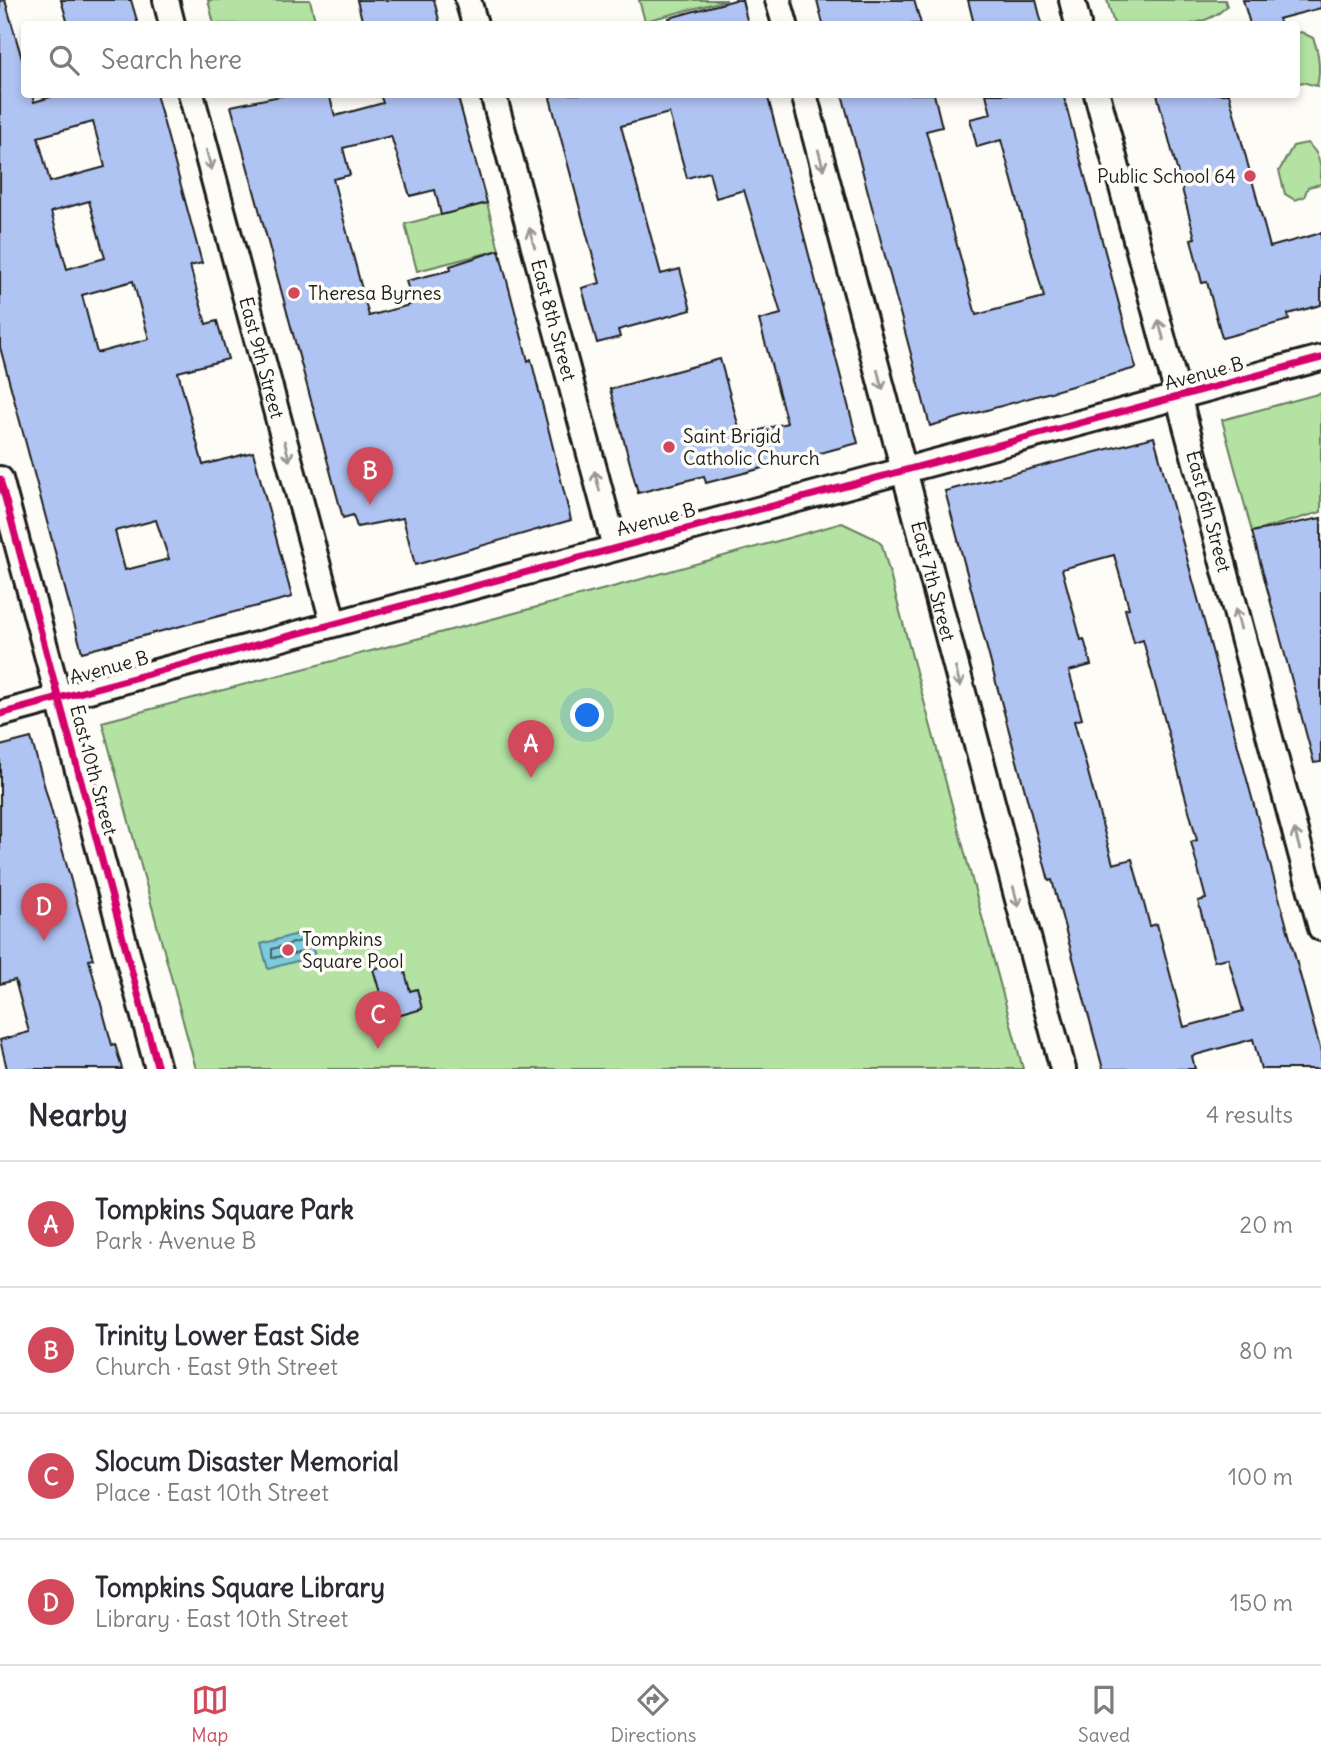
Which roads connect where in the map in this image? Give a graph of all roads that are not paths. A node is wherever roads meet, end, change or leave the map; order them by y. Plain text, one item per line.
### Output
1 (166, 0) edge
2 (468, 0) edge
3 (778, 0) edge
4 (1072, 0) edge
5 (171, 21) edge
6 (474, 21) edge
7 (784, 21) edge
8 (1077, 21) edge
9 (192, 98) edge
10 (495, 98) edge
11 (805, 98) edge
12 (1098, 98) edge
13 (1321, 358) edge
14 (1178, 396) junction
15 (904, 469) junction
16 (0, 480) edge
17 (615, 547) junction
18 (333, 622) junction
19 (59, 697) junction
20 (0, 713) edge
21 (1321, 928) edge
22 (158, 1069) edge
23 (1063, 1069) edge

1 - 5 street
2 - 6 street
3 - 7 street
4 - 8 street
9 -> 18 street, East 9th Street
17 -> 10 street, East 8th Street
11 -> 15 street, East 7th Street
14 -> 12 street, East 6th Street
13 - 14 street, Avenue B
14 - 15 street, Avenue B
21 -> 14 street, East 6th Street
15 - 17 street, Avenue B
15 -> 23 street, East 7th Street
16 - 19 street, East 10th Street
17 - 18 street, Avenue B
18 - 19 street, Avenue B
19 - 20 street, Avenue B
19 - 22 street, East 10th Street

